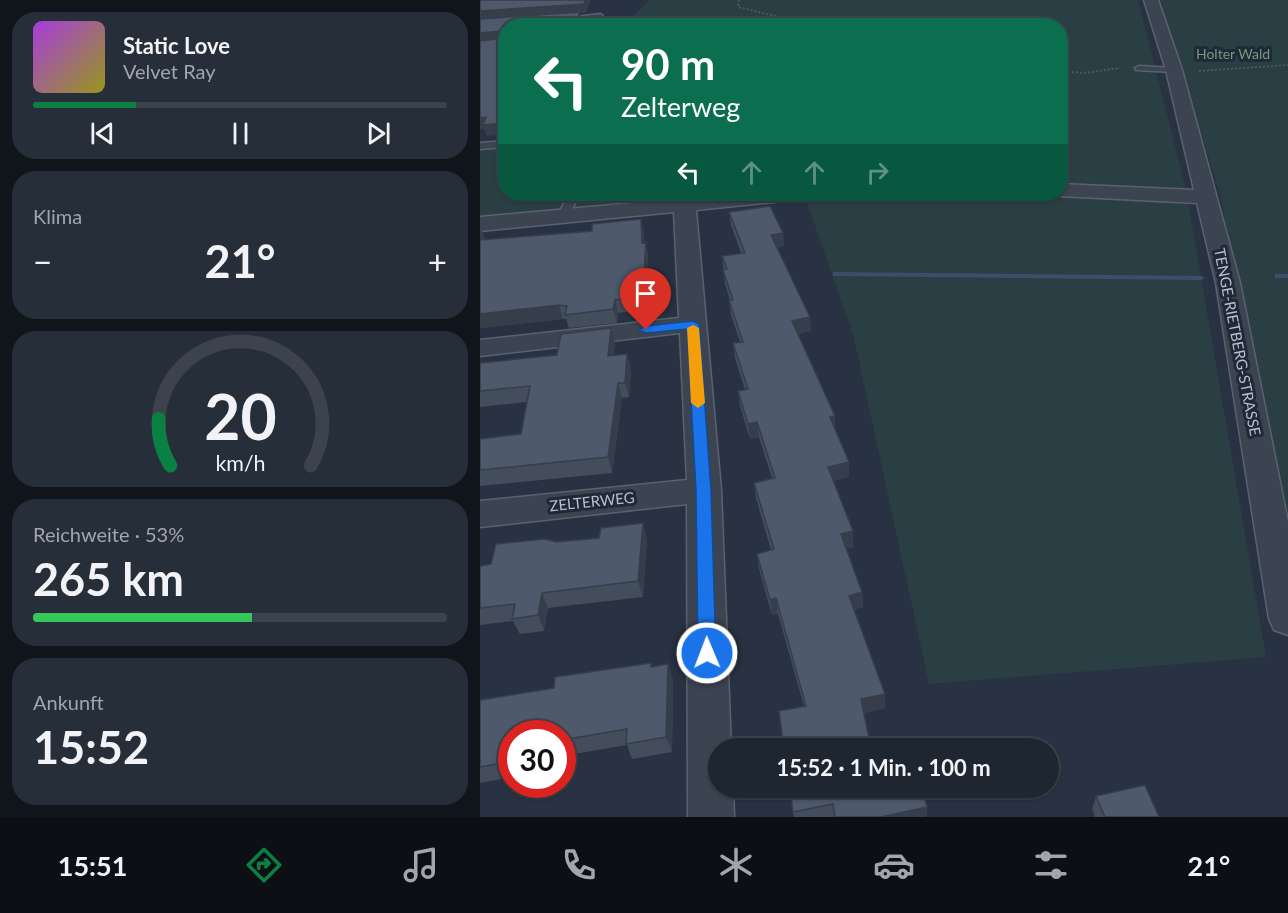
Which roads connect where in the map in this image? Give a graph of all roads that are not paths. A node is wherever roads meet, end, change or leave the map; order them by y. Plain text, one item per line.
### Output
1 (1151, 0) edge
2 (601, 16) dead end
3 (572, 18) edge
4 (1139, 68) road end
5 (1173, 70) junction
6 (498, 145) edge
7 (480, 146) edge
8 (1068, 190) edge
9 (1206, 197) junction
10 (570, 201) edge
11 (718, 201) edge
12 (685, 204) junction
13 (564, 216) junction
14 (480, 224) edge
15 (693, 324) junction
16 (480, 348) edge
17 (704, 490) junction
18 (480, 514) edge
19 (1288, 619) edge
20 (711, 817) edge

1 - 5 street, TENGE-RIETBERG-STRASSE
2 - 3 lane
4 - 5 lane
5 - 9 street, TENGE-RIETBERG-STRASSE
6 - 7 lane
8 - 9 street
9 - 19 street, TENGE-RIETBERG-STRASSE
10 - 13 lane
11 - 12 street
12 - 13 street
12 - 15 street
13 - 14 street
15 - 16 street
15 - 17 street
17 - 18 street, ZELTERWEG
17 - 20 street

